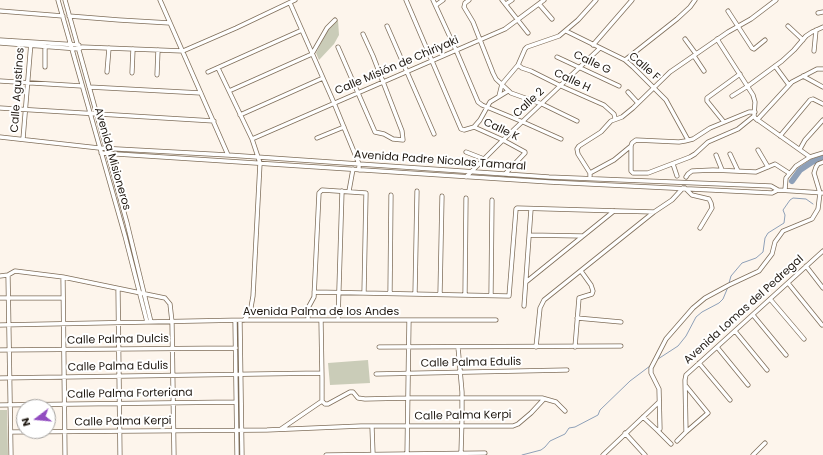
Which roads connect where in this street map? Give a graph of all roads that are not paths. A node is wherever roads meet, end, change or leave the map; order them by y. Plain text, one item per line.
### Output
1 (58, 0) edge
2 (65, 0) edge
3 (160, 0) edge
4 (295, 0) edge
5 (407, 0) edge
6 (433, 0) edge
7 (443, 0) edge
8 (469, 0) edge
9 (502, 0) edge
10 (512, 0) edge
11 (544, 0) edge
12 (596, 0) edge
13 (632, 0) edge
14 (695, 0) edge
15 (776, 0) edge
16 (290, 3) junction
17 (506, 4) junction
18 (539, 4) junction
19 (436, 5) junction
20 (0, 11) edge
21 (728, 11) dead end
22 (818, 12) dead end
23 (823, 12) edge
24 (63, 16) junction
25 (69, 16) junction
26 (335, 20) dead end
27 (518, 20) junction
28 (552, 20) dead end
29 (170, 23) junction
30 (387, 26) dead end
31 (738, 26) junction
32 (788, 26) dead end
33 (823, 27) edge
34 (302, 30) junction
35 (816, 30) junction
36 (566, 31) junction
37 (528, 33) dead end
38 (363, 34) dead end
39 (685, 39) dead end
40 (717, 39) junction
41 (0, 40) edge
42 (481, 40) junction
43 (765, 40) dead end
44 (803, 40) junction
45 (0, 43) edge
46 (31, 44) junction
47 (45, 44) junction
48 (593, 45) junction
49 (71, 46) junction
50 (80, 47) junction
51 (338, 47) dead end
52 (109, 48) junction
53 (600, 48) junction
54 (133, 49) junction
55 (158, 50) junction
56 (456, 50) junction
57 (183, 51) junction
58 (814, 51) dead end
59 (312, 54) junction
60 (695, 55) junction
61 (558, 56) dead end
62 (432, 60) junction
63 (625, 60) junction
64 (518, 64) junction
65 (776, 66) junction
66 (45, 67) dead end
67 (218, 68) junction
68 (581, 68) junction
69 (823, 69) edge
70 (407, 71) junction
71 (704, 71) dead end
72 (107, 72) dead end
73 (208, 72) dead end
74 (132, 73) dead end
75 (740, 74) junction
76 (157, 75) dead end
77 (803, 76) junction
78 (323, 78) junction
79 (0, 81) edge
80 (383, 81) junction
81 (28, 83) junction
82 (502, 84) junction
83 (789, 84) junction
84 (82, 86) junction
85 (561, 86) junction
86 (619, 86) dead end
87 (748, 86) junction
88 (89, 87) junction
89 (823, 87) edge
90 (654, 88) junction
91 (508, 90) junction
92 (229, 91) junction
93 (358, 92) junction
94 (628, 92) dead end
95 (201, 93) junction
96 (499, 96) junction
97 (732, 96) dead end
98 (334, 102) junction
99 (638, 103) junction
100 (542, 104) junction
101 (823, 104) edge
102 (487, 107) junction
103 (0, 108) edge
104 (26, 110) junction
105 (90, 114) junction
106 (97, 114) junction
107 (240, 115) junction
108 (755, 116) junction
109 (615, 118) junction
110 (577, 120) dead end
111 (823, 120) edge
112 (214, 121) junction
113 (523, 122) junction
114 (724, 122) junction
115 (344, 127) junction
116 (474, 127) junction
117 (434, 134) dead end
118 (780, 136) junction
119 (0, 137) edge
120 (317, 138) dead end
121 (23, 139) junction
122 (252, 139) junction
123 (560, 139) dead end
124 (503, 140) junction
125 (688, 140) junction
126 (631, 146) junction
127 (100, 148) junction
128 (800, 148) junction
129 (107, 149) junction
130 (758, 150) dead end
131 (466, 152) dead end
132 (101, 153) junction
133 (108, 153) junction
134 (823, 153) edge
135 (730, 154) dead end
136 (228, 155) junction
137 (716, 155) dead end
138 (259, 157) junction
139 (810, 157) junction
140 (484, 159) junction
141 (823, 162) edge
142 (260, 163) junction
143 (359, 164) junction
144 (673, 164) junction
145 (768, 167) junction
146 (353, 169) junction
147 (359, 170) junction
148 (722, 170) junction
149 (738, 171) junction
150 (471, 172) junction
151 (590, 173) junction
152 (790, 173) junction
153 (505, 174) junction
154 (677, 176) dead end
155 (466, 177) junction
156 (686, 177) dead end
157 (590, 179) junction
158 (683, 183) junction
159 (684, 188) junction
160 (778, 190) junction
161 (785, 190) junction
162 (342, 191) junction
163 (349, 191) junction
164 (417, 191) dead end
165 (821, 193) edge
166 (391, 194) dead end
167 (442, 196) dead end
168 (466, 198) dead end
169 (492, 200) dead end
170 (531, 209) junction
171 (614, 211) junction
172 (654, 212) junction
173 (700, 228) dead end
174 (529, 235) junction
175 (583, 236) junction
176 (823, 251) edge
177 (806, 266) junction
178 (581, 271) junction
179 (8, 274) junction
180 (0, 276) edge
181 (63, 277) junction
182 (526, 282) junction
183 (788, 283) junction
184 (823, 288) edge
185 (118, 289) junction
186 (314, 292) junction
187 (339, 292) junction
188 (140, 293) junction
189 (364, 293) junction
190 (390, 293) junction
191 (145, 294) junction
192 (415, 294) junction
193 (440, 294) junction
194 (465, 295) junction
195 (491, 296) junction
196 (0, 298) edge
197 (9, 298) junction
198 (63, 298) junction
199 (770, 299) junction
200 (524, 306) dead end
201 (753, 315) junction
202 (577, 318) junction
203 (242, 320) junction
204 (308, 320) junction
205 (321, 320) junction
206 (338, 320) junction
207 (409, 320) junction
208 (496, 320) dead end
209 (235, 321) junction
210 (149, 322) junction
211 (172, 322) junction
212 (621, 322) dead end
213 (118, 323) junction
214 (63, 324) junction
215 (0, 325) edge
216 (9, 325) junction
217 (822, 325) edge
218 (735, 331) junction
219 (804, 339) dead end
220 (536, 346) junction
221 (575, 346) junction
222 (621, 346) dead end
223 (378, 347) dead end
224 (409, 347) junction
225 (458, 347) junction
226 (717, 347) junction
227 (173, 348) junction
228 (236, 348) junction
229 (118, 349) junction
230 (0, 350) edge
231 (10, 350) junction
232 (64, 350) junction
233 (786, 355) dead end
234 (699, 363) junction
235 (567, 370) dead end
236 (767, 370) dead end
237 (459, 372) junction
238 (322, 373) junction
239 (376, 374) dead end
240 (408, 374) junction
241 (238, 375) junction
242 (119, 376) junction
243 (173, 376) junction
244 (64, 377) junction
245 (0, 378) edge
246 (10, 378) junction
247 (748, 385) dead end
248 (686, 386) junction
249 (408, 398) junction
250 (462, 398) junction
251 (544, 399) junction
252 (730, 400) dead end
253 (173, 402) junction
254 (236, 402) junction
255 (322, 402) junction
256 (659, 402) junction
257 (119, 403) junction
258 (11, 404) junction
259 (65, 404) junction
260 (0, 405) edge
261 (565, 411) dead end
262 (643, 417) junction
263 (408, 426) junction
264 (462, 426) junction
265 (372, 427) junction
266 (236, 429) junction
267 (241, 429) junction
268 (281, 429) junction
269 (174, 430) junction
270 (657, 430) junction
271 (65, 431) junction
272 (120, 431) junction
273 (11, 432) junction
274 (686, 432) junction
275 (625, 433) junction
276 (677, 441) dead end
277 (765, 443) dead end
278 (671, 444) dead end
279 (461, 453) junction
280 (485, 453) dead end
281 (373, 454) edge
282 (407, 454) edge
283 (435, 454) edge
284 (605, 454) edge
285 (11, 455) edge
286 (65, 455) edge
287 (120, 455) edge
288 (174, 455) edge
289 (237, 455) edge
290 (242, 455) edge
291 (326, 455) edge
292 (351, 455) edge
293 (645, 455) edge
294 (753, 455) edge

1 - 24 street, Avenida Misioneros
2 - 25 street, Avenida Misioneros
3 - 29 street
4 - 16 street
5 - 62 street
6 - 19 street
7 - 19 street
8 - 42 street
9 - 17 street
10 - 17 street
11 - 18 street, Calle Misión de Chiriyaki
12 - 36 street
13 - 48 street
14 - 63 street
15 - 31 street
16 - 34 street
16 - 57 street
17 - 27 street
18 - 27 street, Calle Misión de Chiriyaki
18 - 28 street
19 - 56 street
20 - 24 street
21 - 31 street
22 - 23 street
24 - 49 street, Avenida Misioneros
25 - 29 street
25 - 50 street, Avenida Misioneros
26 - 59 street
27 - 37 street
27 - 42 street, Calle Misión de Chiriyaki
29 - 57 street
30 - 70 street
31 - 40 street
31 - 43 street
32 - 44 street
33 - 35 street
34 - 59 street
34 - 67 street
35 - 44 street
35 - 58 street
36 - 48 street, Calle F
36 - 64 street
38 - 80 street
39 - 60 street
40 - 60 street
40 - 75 street
41 - 46 street
42 - 56 street, Calle Misión de Chiriyaki
42 - 82 street
44 - 65 street
45 - 46 street
46 - 47 street
46 - 81 street, Calle Agustinos
47 - 49 street
47 - 66 street
48 - 53 street, Calle F
49 - 50 street
49 - 84 street, Avenida Misioneros
50 - 52 street
50 - 88 street, Avenida Misioneros
51 - 93 street
52 - 54 street
52 - 72 street
53 - 63 street, Calle F
53 - 68 street, Calle 2
54 - 55 street
54 - 74 street
55 - 57 street
55 - 76 street
56 - 62 street, Calle Misión de Chiriyaki
56 - 102 street
57 - 95 street
59 - 78 street
59 - 92 street
60 - 71 street
60 - 90 street
61 - 68 street, Calle G
62 - 70 street, Calle Misión de Chiriyaki
62 - 116 street, Calle K
63 - 90 street, Calle F
64 - 82 street
64 - 85 street, Calle H
65 - 83 street
65 - 87 street
67 - 73 street
67 - 92 street
68 - 85 street, Calle 2
68 - 86 street, Calle G
69 - 77 street
70 - 80 street, Calle Misión de Chiriyaki
70 - 117 street
75 - 87 street
75 - 114 street
77 - 83 street
77 - 89 street
78 - 98 street
78 - 107 street
79 - 81 street
80 - 93 street, Calle Misión de Chiriyaki
80 - 93 street
81 - 84 street
81 - 104 street, Calle Agustinos
82 - 91 street
82 - 96 street
83 - 108 street
84 - 105 street, Avenida Misioneros
85 - 100 street, Calle 2
85 - 109 street, Calle H
87 - 97 street
87 - 108 street
88 - 95 street
88 - 106 street, Avenida Misioneros
90 - 99 street
90 - 125 street, Calle F
91 - 96 street
91 - 100 street
92 - 107 street
93 - 98 street, Calle Misión de Chiriyaki
94 - 99 street
95 - 112 street
96 - 102 street
98 - 115 street
98 - 122 street, Calle Misión de Chiriyaki
99 - 109 street
100 - 110 street
100 - 113 street, Calle 2
101 - 118 street
102 - 113 street
102 - 116 street
103 - 104 street
104 - 105 street
104 - 121 street, Calle Agustinos
105 - 106 street
105 - 127 street, Avenida Misioneros
106 - 112 street
106 - 129 street, Avenida Misioneros
107 - 122 street
108 - 114 street
108 - 118 street
108 - 144 street
109 - 151 street
111 - 128 street
112 - 136 street
113 - 123 street
113 - 124 street, Calle 2
114 - 125 street
115 - 120 street
115 - 143 street
116 - 124 street, Calle K
118 - 128 street
119 - 121 street, Avenida Padre Nicolas Tamaral
121 - 127 street, Avenida Padre Nicolas Tamaral
122 - 138 street
124 - 140 street, Calle 2
124 - 153 street, Calle K
125 - 126 street
126 - 144 street
126 - 151 street
127 - 129 street, Avenida Padre Nicolas Tamaral
127 - 132 street, Avenida Misioneros
128 - 139 street
129 - 133 street, Avenida Misioneros
129 - 136 street, Avenida Padre Nicolas Tamaral
130 - 145 street
131 - 140 street
132 - 133 street, Avenida Padre Nicolas Tamaral
132 - 188 street, Avenida Misioneros
133 - 142 street, Avenida Padre Nicolas Tamaral
133 - 191 street, Avenida Misioneros
134 - 139 street
135 - 149 street
136 - 138 street, Avenida Padre Nicolas Tamaral
137 - 148 street
138 - 142 street
138 - 143 street, Avenida Padre Nicolas Tamaral
139 - 152 street
140 - 150 street, Calle 2
141 - 165 street
142 - 146 street, Avenida Padre Nicolas Tamaral
142 - 203 street
143 - 147 street
143 - 150 street, Avenida Padre Nicolas Tamaral
144 - 154 street
145 - 149 street
145 - 152 street
146 - 147 street, Avenida Padre Nicolas Tamaral
146 - 163 street
147 - 155 street, Avenida Padre Nicolas Tamaral
148 - 149 street
148 - 156 street
150 - 153 street, Avenida Padre Nicolas Tamaral
150 - 155 street, Calle 2
151 - 157 street
152 - 161 street
153 - 157 street, Avenida Padre Nicolas Tamaral
155 - 159 street, Avenida Padre Nicolas Tamaral
157 - 158 street, Avenida Padre Nicolas Tamaral
158 - 159 street
158 - 160 street, Avenida Padre Nicolas Tamaral
159 - 160 street, Avenida Padre Nicolas Tamaral
159 - 172 street
159 - 173 street
160 - 161 street, Avenida Padre Nicolas Tamaral
161 - 165 street, Avenida Padre Nicolas Tamaral
162 - 163 street
162 - 186 street
162 - 187 street
163 - 189 street
164 - 192 street
165 - 256 street
166 - 190 street
167 - 193 street
168 - 194 street
169 - 195 street
170 - 171 street
170 - 174 street
170 - 195 street
171 - 172 street
171 - 175 street
172 - 178 street
174 - 175 street
174 - 182 street
175 - 182 street
176 - 177 street, Avenida Lomas del Pedregal
177 - 183 street, Avenida Lomas del Pedregal
177 - 184 street
178 - 202 street
178 - 220 street
179 - 180 street
179 - 181 street
179 - 197 street
181 - 185 street
181 - 198 street
182 - 200 street
183 - 199 street, Avenida Lomas del Pedregal
183 - 217 street
185 - 188 street
185 - 213 street
186 - 187 street
186 - 204 street
187 - 189 street
187 - 206 street
188 - 191 street
188 - 210 street, Avenida Misioneros
189 - 190 street
190 - 192 street
191 - 210 street, Avenida Misioneros
191 - 211 street
192 - 193 street
193 - 194 street
194 - 195 street
196 - 197 street
197 - 198 street
197 - 216 street
198 - 214 street
199 - 201 street, Avenida Lomas del Pedregal
199 - 219 street
201 - 218 street, Avenida Lomas del Pedregal
201 - 233 street
202 - 212 street
202 - 221 street
203 - 204 street, Avenida Palma de los Andes
203 - 209 street, Avenida Palma de los Andes
203 - 241 street
204 - 205 street, Avenida Palma de los Andes
205 - 206 street, Avenida Palma de los Andes
205 - 238 street
206 - 207 street, Avenida Palma de los Andes
207 - 208 street, Avenida Palma de los Andes
207 - 224 street
209 - 211 street, Avenida Palma de los Andes
209 - 228 street
210 - 211 street, Avenida Palma de los Andes
210 - 213 street, Avenida Palma de los Andes
211 - 227 street
213 - 214 street, Avenida Palma de los Andes
213 - 229 street
214 - 216 street, Avenida Palma de los Andes
214 - 232 street
215 - 216 street, Avenida Palma de los Andes
216 - 231 street
218 - 226 street, Avenida Lomas del Pedregal
218 - 236 street
220 - 221 street
220 - 225 street
221 - 222 street
223 - 224 street
224 - 225 street
224 - 240 street
225 - 237 street
226 - 234 street, Avenida Lomas del Pedregal
226 - 247 street
227 - 228 street, Calle Palma Dulcis
227 - 229 street, Calle Palma Dulcis
227 - 243 street
228 - 241 street
229 - 232 street, Calle Palma Dulcis
229 - 242 street
230 - 231 street, Calle Palma Dulcis
231 - 232 street, Calle Palma Dulcis
231 - 246 street
232 - 244 street
234 - 248 street, Avenida Lomas del Pedregal
234 - 252 street
235 - 237 street, Calle Palma Edulis
237 - 240 street, Calle Palma Edulis
237 - 250 street
238 - 241 street, Calle Palma Edulis
238 - 255 street
239 - 240 street, Calle Palma Edulis
240 - 249 street
241 - 243 street, Calle Palma Edulis
241 - 254 street
241 - 267 street
242 - 243 street, Calle Palma Edulis
242 - 244 street, Calle Palma Edulis
242 - 257 street
243 - 253 street
244 - 246 street, Calle Palma Edulis
244 - 259 street
245 - 246 street, Calle Palma Edulis
246 - 258 street
248 - 274 street, Avenida Lomas del Pedregal
248 - 274 street
249 - 250 street
249 - 255 street
249 - 263 street
250 - 251 street
250 - 264 street
251 - 261 street
251 - 264 street, Calle Palma Kerpi
253 - 254 street, Calle Palma Forteriana
253 - 257 street, Calle Palma Forteriana
253 - 269 street
254 - 266 street
255 - 268 street
256 - 262 street
256 - 270 street
257 - 259 street, Calle Palma Forteriana
257 - 272 street
258 - 259 street, Calle Palma Forteriana
258 - 260 street, Calle Palma Forteriana
258 - 273 street
259 - 271 street
262 - 270 street
262 - 275 street
263 - 264 street, Calle Palma Kerpi
263 - 265 street, Calle Palma Kerpi
263 - 282 street
264 - 279 street
265 - 268 street, Calle Palma Kerpi
265 - 281 street
266 - 267 street, Calle Palma Kerpi
266 - 269 street, Calle Palma Kerpi
266 - 289 street
267 - 268 street, Calle Palma Kerpi
267 - 290 street
269 - 272 street, Calle Palma Kerpi
269 - 288 street
270 - 278 street
271 - 272 street, Calle Palma Kerpi
271 - 273 street, Calle Palma Kerpi
271 - 286 street
272 - 287 street
273 - 285 street
274 - 276 street
275 - 284 street
275 - 293 street
277 - 294 street
279 - 280 street
279 - 283 street
281 - 282 street
281 - 292 street
282 - 283 street
291 - 292 street

